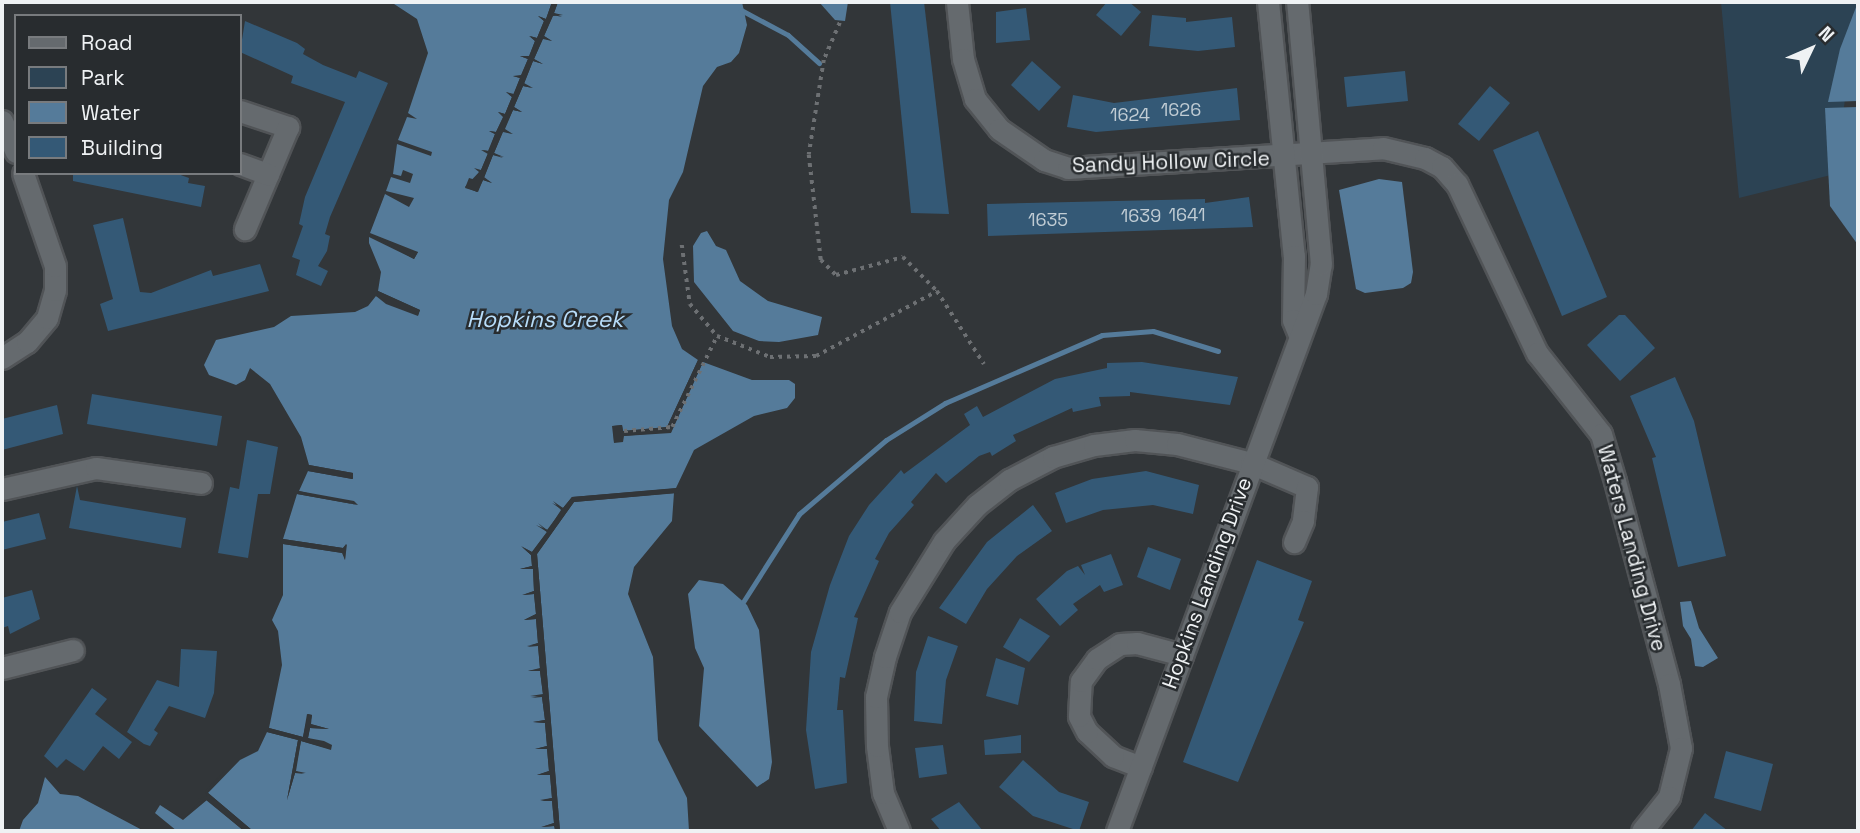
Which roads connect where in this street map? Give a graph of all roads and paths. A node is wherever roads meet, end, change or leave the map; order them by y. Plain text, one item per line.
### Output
1 (957, 2) edge
2 (1268, 2) edge
3 (1297, 2) edge
4 (840, 23) dead end
5 (242, 112) edge
6 (1311, 154) junction
7 (1282, 158) junction
8 (242, 165) edge
9 (268, 174) junction
10 (24, 175) edge
11 (245, 229) dead end
12 (682, 245) dead end
13 (937, 291) junction
14 (1299, 335) junction
15 (718, 336) junction
16 (2, 358) edge
17 (984, 364) dead end
18 (624, 431) dead end
19 (1251, 463) junction
20 (201, 483) dead end
21 (2, 489) edge
22 (1294, 542) dead end
23 (73, 650) dead end
24 (1182, 655) junction
25 (2, 668) edge
26 (1141, 767) junction
27 (900, 831) edge
28 (1117, 831) edge
29 (1642, 831) edge

1 - 7 street, Sandy Hollow Circle
2 - 7 street
3 - 6 street, Hopkins Landing Drive
4 - 13 path
5 - 9 street
6 - 7 street, Waters Landing Drive
6 - 14 street, Hopkins Landing Drive
6 - 29 street, Waters Landing Drive
7 - 14 street
8 - 9 street
9 - 11 street
10 - 16 street
12 - 15 path
13 - 15 path
13 - 17 path
14 - 19 street, Hopkins Landing Drive
15 - 18 path
19 - 22 street
19 - 24 street, Hopkins Landing Drive
19 - 27 street
20 - 21 street
23 - 25 street
24 - 26 street, Hopkins Landing Drive
24 - 26 street
26 - 28 street, Hopkins Landing Drive

